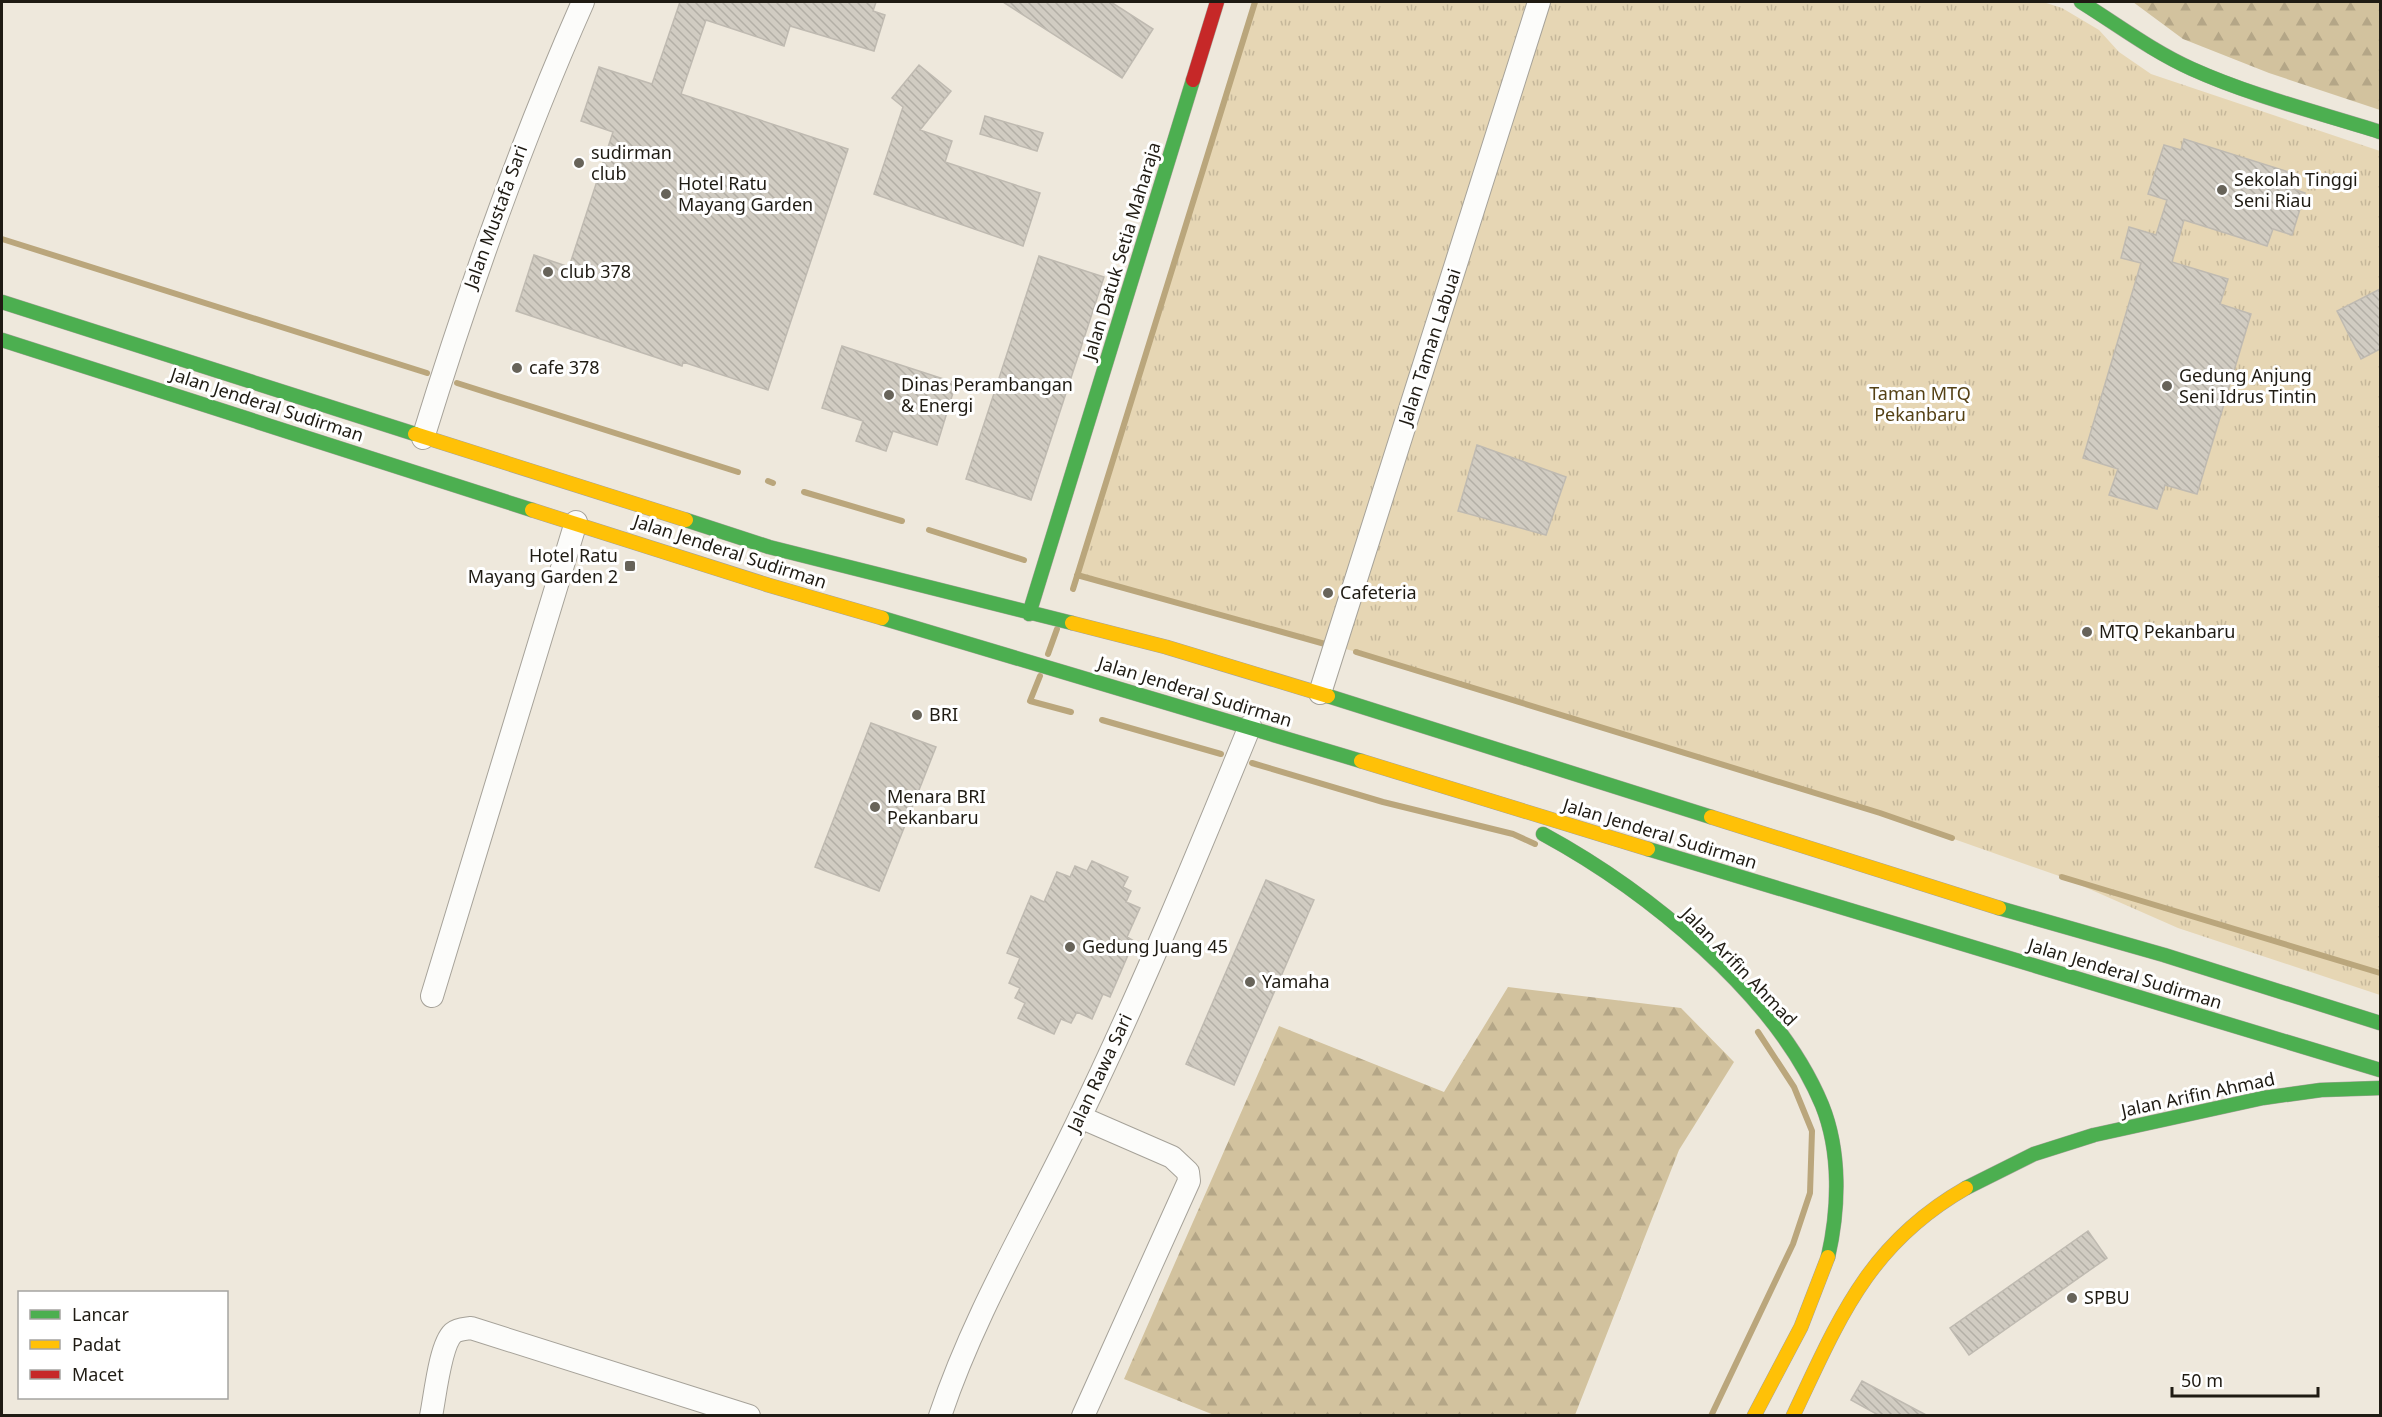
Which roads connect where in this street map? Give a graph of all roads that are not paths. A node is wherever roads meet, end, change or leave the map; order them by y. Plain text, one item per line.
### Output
1 (583, 2) edge
2 (1217, 2) edge
3 (1539, 2) edge
4 (2081, 2) edge
5 (2380, 132) edge
6 (2, 302) edge
7 (2, 340) edge
8 (423, 438) junction
9 (576, 522) junction
10 (1029, 614) junction
11 (1320, 693) junction
12 (1250, 726) junction
13 (1446, 786) junction
14 (432, 996) dead end
15 (2380, 1023) edge
16 (2380, 1070) edge
17 (2380, 1088) edge
18 (1080, 1117) junction
19 (431, 1416) edge
20 (748, 1416) edge
21 (940, 1416) edge
22 (1083, 1416) edge
23 (1754, 1416) edge
24 (1793, 1416) edge

1 - 8 street, Jalan Mustafa Sari
2 - 10 main road, Jalan Datuk Setia Maharaja
3 - 11 street, Jalan Taman Labuai
4 - 5 main road
6 - 8 main road, Jalan Jenderal Sudirman
7 - 9 main road, Jalan Jenderal Sudirman
8 - 10 main road, Jalan Jenderal Sudirman
9 - 12 main road, Jalan Jenderal Sudirman
9 - 14 street
10 - 11 main road, Jalan Jenderal Sudirman
11 - 15 main road, Jalan Jenderal Sudirman
12 - 13 main road, Jalan Jenderal Sudirman
12 - 18 street, Jalan Rawa Sari
13 - 16 main road, Jalan Jenderal Sudirman
13 - 23 main road, Jalan Arifin Ahmad
17 - 24 main road, Jalan Arifin Ahmad
18 - 21 street, Jalan Rawa Sari
18 - 22 street
19 - 20 street

